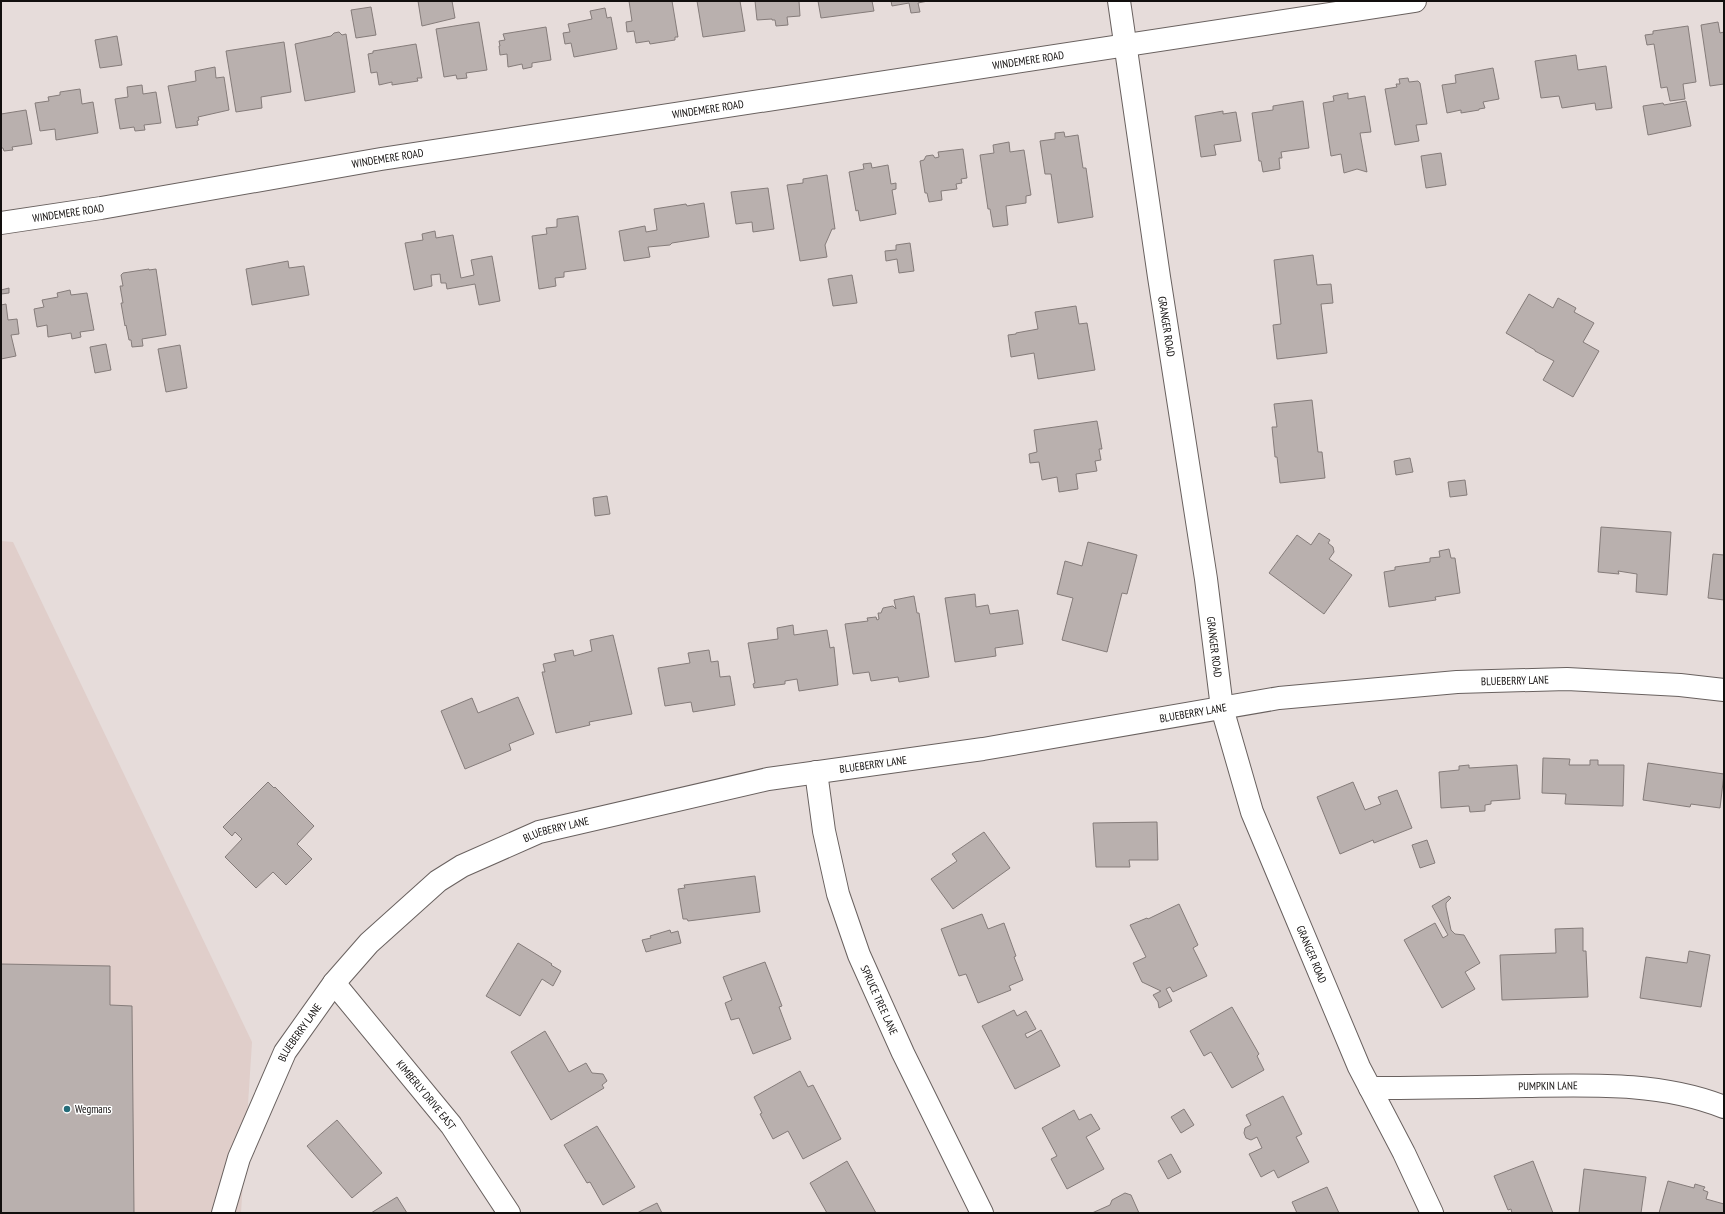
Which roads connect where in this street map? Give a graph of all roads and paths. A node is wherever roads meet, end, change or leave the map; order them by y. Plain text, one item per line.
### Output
1 (1119, 1) edge
2 (1415, 1) edge
3 (1126, 44) junction
4 (1, 223) edge
5 (1724, 690) edge
6 (1222, 708) junction
7 (816, 772) junction
8 (334, 983) junction
9 (1370, 1088) junction
10 (1724, 1107) edge
11 (223, 1213) edge
12 (509, 1213) edge
13 (982, 1213) edge
14 (1432, 1213) edge

1 - 3 street, GRANGER ROAD
2 - 3 street, WINDEMERE ROAD
3 - 4 street, WINDEMERE ROAD
3 - 6 street, GRANGER ROAD
5 - 6 street, BLUEBERRY LANE
6 - 7 street, BLUEBERRY LANE
6 - 9 street, GRANGER ROAD
7 - 8 street, BLUEBERRY LANE
7 - 13 street, SPRUCE TREE LANE
8 - 11 street, BLUEBERRY LANE
8 - 12 street, KIMBERLY DRIVE EAST
9 - 10 street, PUMPKIN LANE
9 - 14 street, GRANGER ROAD

